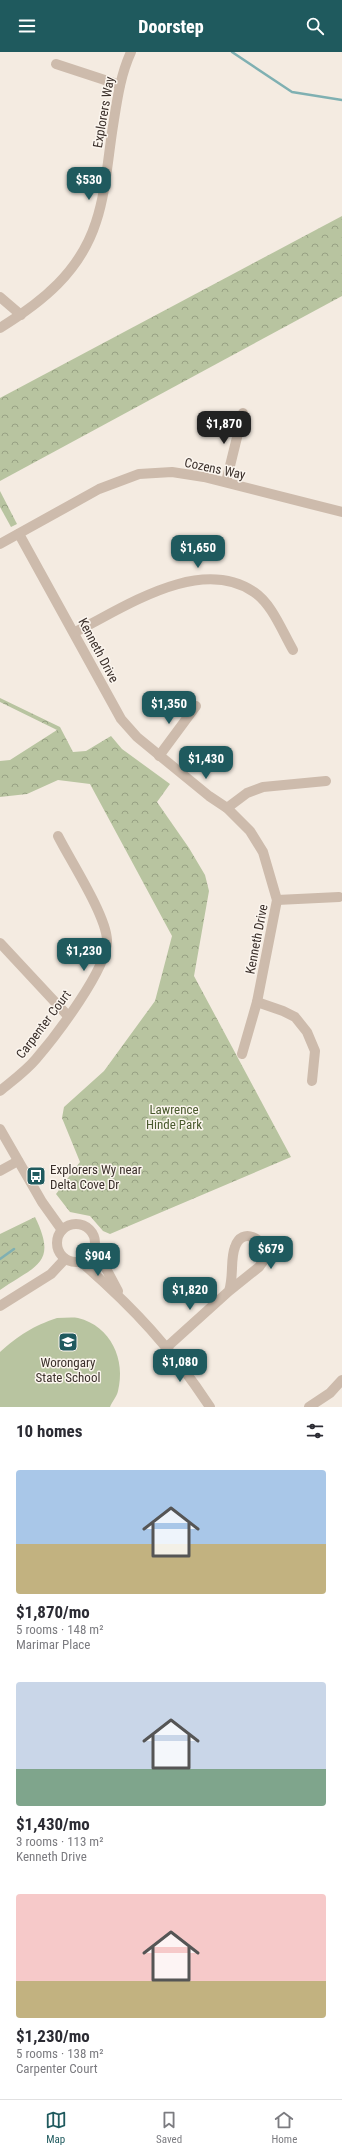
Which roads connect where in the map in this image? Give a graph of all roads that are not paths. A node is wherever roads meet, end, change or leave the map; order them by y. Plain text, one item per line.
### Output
1 (131, 52) edge
2 (56, 64) dead end
3 (120, 85) junction
4 (0, 297) edge
5 (21, 315) junction
6 (0, 328) edge
7 (243, 413) dead end
8 (226, 482) junction
9 (342, 512) edge
10 (19, 534) junction
11 (0, 544) edge
12 (75, 632) junction
13 (293, 650) dead end
14 (196, 706) dead end
15 (159, 756) junction
16 (326, 781) dead end
17 (228, 808) junction
18 (58, 836) dead end
19 (339, 897) dead end
20 (277, 900) junction
21 (0, 943) edge
22 (257, 1002) junction
23 (68, 1016) junction
24 (242, 1054) dead end
25 (312, 1081) dead end
26 (0, 1091) edge
27 (0, 1129) edge
28 (18, 1161) junction
29 (0, 1171) edge
30 (62, 1230) junction
31 (95, 1248) junction
32 (65, 1259) junction
33 (81, 1262) junction
34 (229, 1291) junction
35 (121, 1296) junction
36 (0, 1306) edge
37 (167, 1347) junction
38 (342, 1380) edge
39 (210, 1407) edge
40 (309, 1407) edge

1 - 3 street, Explorers Way
2 - 3 street
3 - 5 street, Explorers Way
4 - 5 street
5 - 6 street, Explorers Way
7 - 8 street
8 - 9 street, Cozens Way
8 - 10 street, Cozens Way
10 - 11 street, Cozens Way
10 - 12 street, Kenneth Drive
12 - 13 street
12 - 15 street, Kenneth Drive
14 - 15 street
15 - 17 street, Kenneth Drive
16 - 17 street
17 - 20 street, Kenneth Drive
18 - 23 street, Carpenter Court
19 - 20 street
20 - 22 street, Kenneth Drive
21 - 23 street
22 - 24 street, Kenneth Drive
22 - 25 street
23 - 26 street, Carpenter Court
27 - 28 street
28 - 29 street
28 - 30 street
30 - 31 street
30 - 32 street
31 - 33 street
31 - 35 street
32 - 33 street
32 - 36 street
33 - 35 street
34 - 34 street
34 - 37 street
35 - 37 street
37 - 39 street
38 - 40 street

